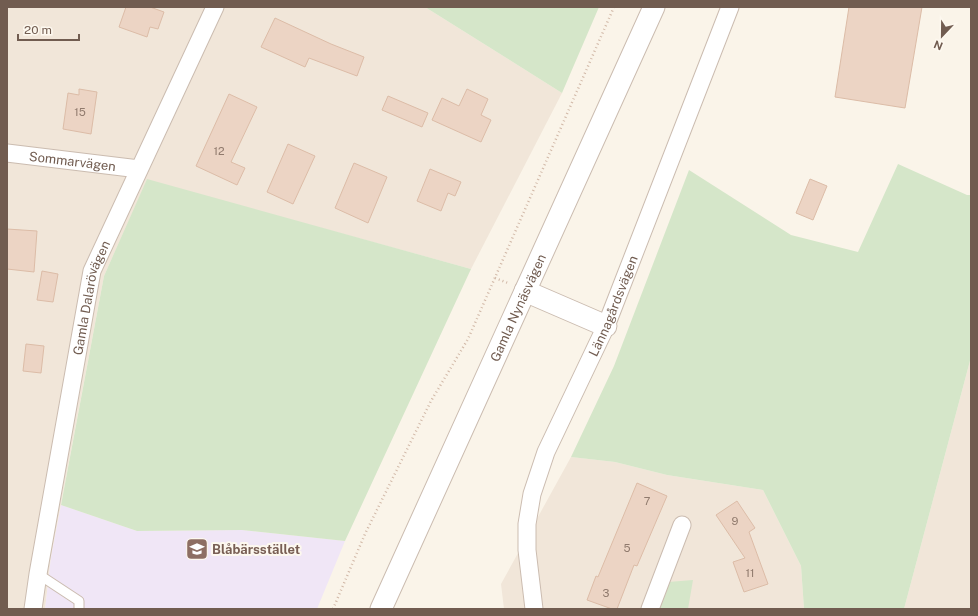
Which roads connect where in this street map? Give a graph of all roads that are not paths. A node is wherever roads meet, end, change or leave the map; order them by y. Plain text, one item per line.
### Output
1 (215, 7) edge
2 (654, 7) edge
3 (730, 7) edge
4 (7, 153) edge
5 (139, 169) junction
6 (525, 291) junction
7 (606, 326) junction
8 (682, 525) dead end
9 (38, 574) junction
10 (33, 609) edge
11 (79, 609) edge
12 (382, 609) edge
13 (534, 609) edge
14 (650, 609) edge

1 - 5 street, Gamla Dalarövägen
2 - 6 street, Gamla Nynäsvägen
3 - 7 street, Lännagårdsvägen
4 - 5 street, Sommarvägen
5 - 9 street, Gamla Dalarövägen
6 - 7 street
6 - 12 street, Gamla Nynäsvägen
7 - 13 street, Lännagårdsvägen
8 - 14 street
9 - 10 street, Gamla Dalarövägen
9 - 11 lane

